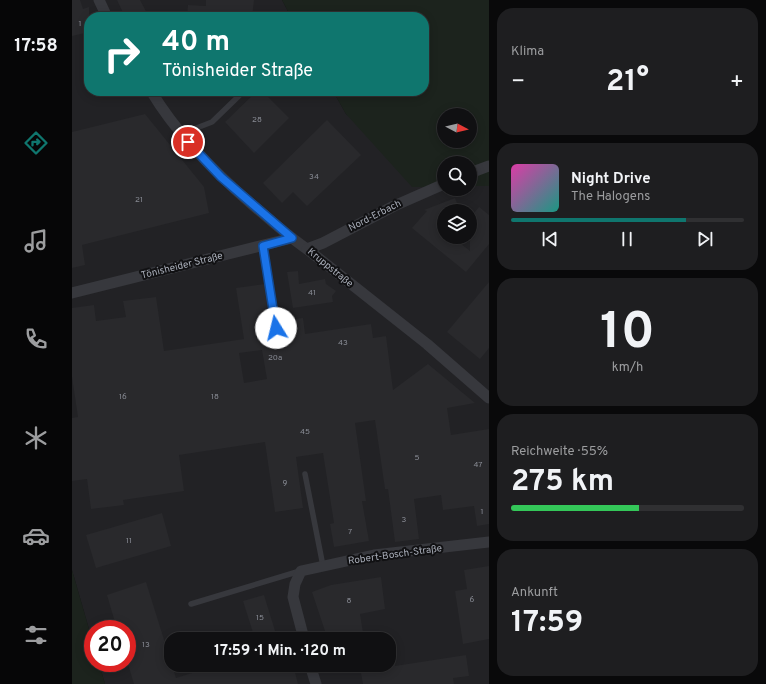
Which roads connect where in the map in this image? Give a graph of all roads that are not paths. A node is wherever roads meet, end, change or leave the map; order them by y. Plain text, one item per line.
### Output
1 (99, 0) edge
2 (105, 12) edge
3 (154, 96) edge
4 (239, 96) edge
5 (180, 134) junction
6 (489, 166) edge
7 (477, 170) edge
8 (437, 187) edge
9 (292, 238) junction
10 (263, 246) junction
11 (307, 249) junction
12 (72, 293) edge
13 (276, 328) dead end
14 (489, 398) edge
15 (306, 474) dead end
16 (489, 542) edge
17 (323, 566) junction
18 (301, 571) junction
19 (191, 604) dead end
20 (302, 632) edge
21 (312, 672) edge
22 (316, 684) edge

1 - 2 street
3 - 5 street, Kruppstraße
4 - 5 lane
5 - 9 street, Kruppstraße
6 - 7 street
8 - 11 street, Nord-Erbach
9 - 10 street, Tönisheider Straße
9 - 11 street, Kruppstraße
10 - 12 street, Tönisheider Straße
10 - 13 lane
11 - 14 street, Kruppstraße
15 - 17 lane
16 - 17 street, Robert-Bosch-Straße
17 - 18 street, Robert-Bosch-Straße
18 - 19 lane
18 - 20 street
21 - 22 street

